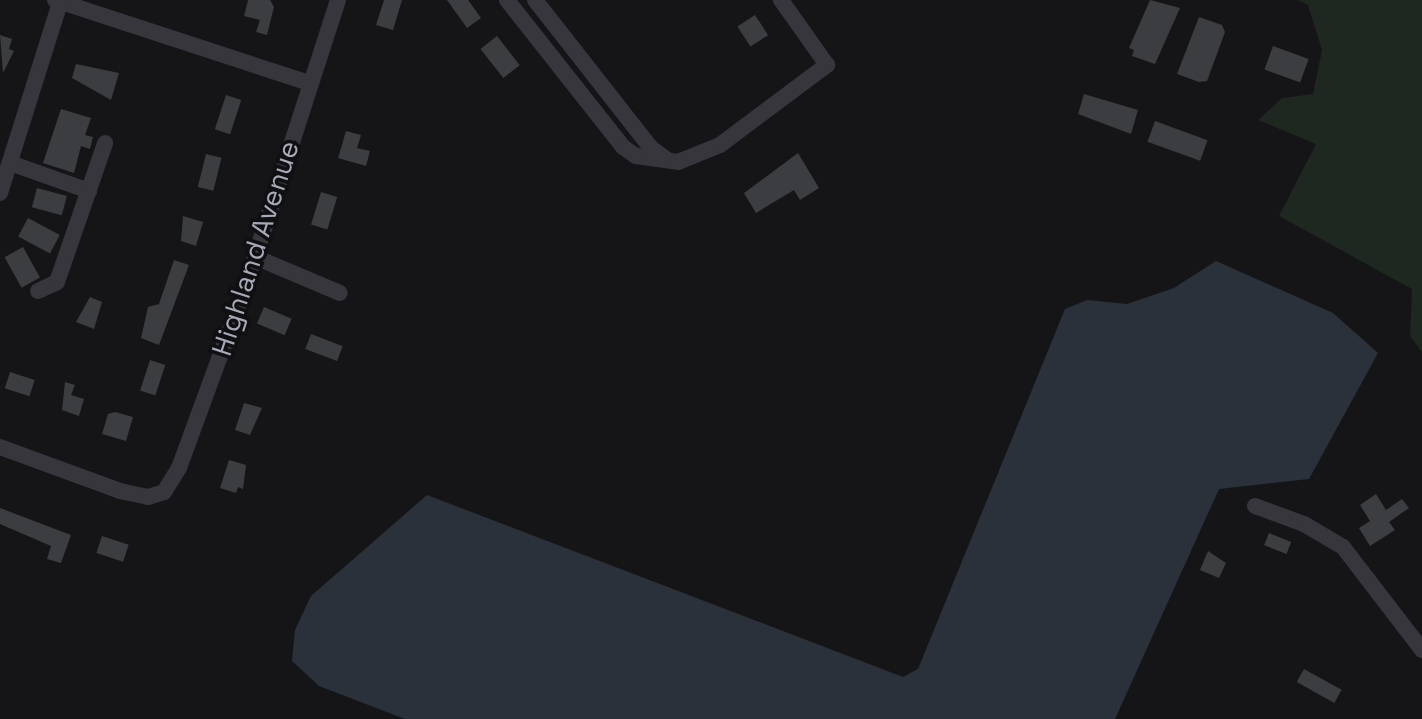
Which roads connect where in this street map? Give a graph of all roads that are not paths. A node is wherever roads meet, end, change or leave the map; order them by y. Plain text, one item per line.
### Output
1 (338, 0) edge
2 (507, 0) edge
3 (781, 0) edge
4 (59, 1) edge
5 (536, 2) edge
6 (521, 17) junction
7 (309, 83) junction
8 (105, 143) dead end
9 (668, 160) junction
10 (10, 163) junction
11 (89, 191) junction
12 (0, 193) edge
13 (255, 257) junction
14 (38, 291) dead end
15 (340, 293) dead end
16 (0, 447) edge
17 (1255, 506) dead end
18 (1422, 650) edge

1 - 7 street, Highland Avenue
2 - 6 street
3 - 9 street
4 - 7 street
4 - 10 street
5 - 6 street
5 - 9 street
6 - 9 street
7 - 13 street, Highland Avenue
8 - 11 street
10 - 11 street
10 - 12 street
11 - 14 street
13 - 15 street
13 - 16 street, Highland Avenue
17 - 18 street

